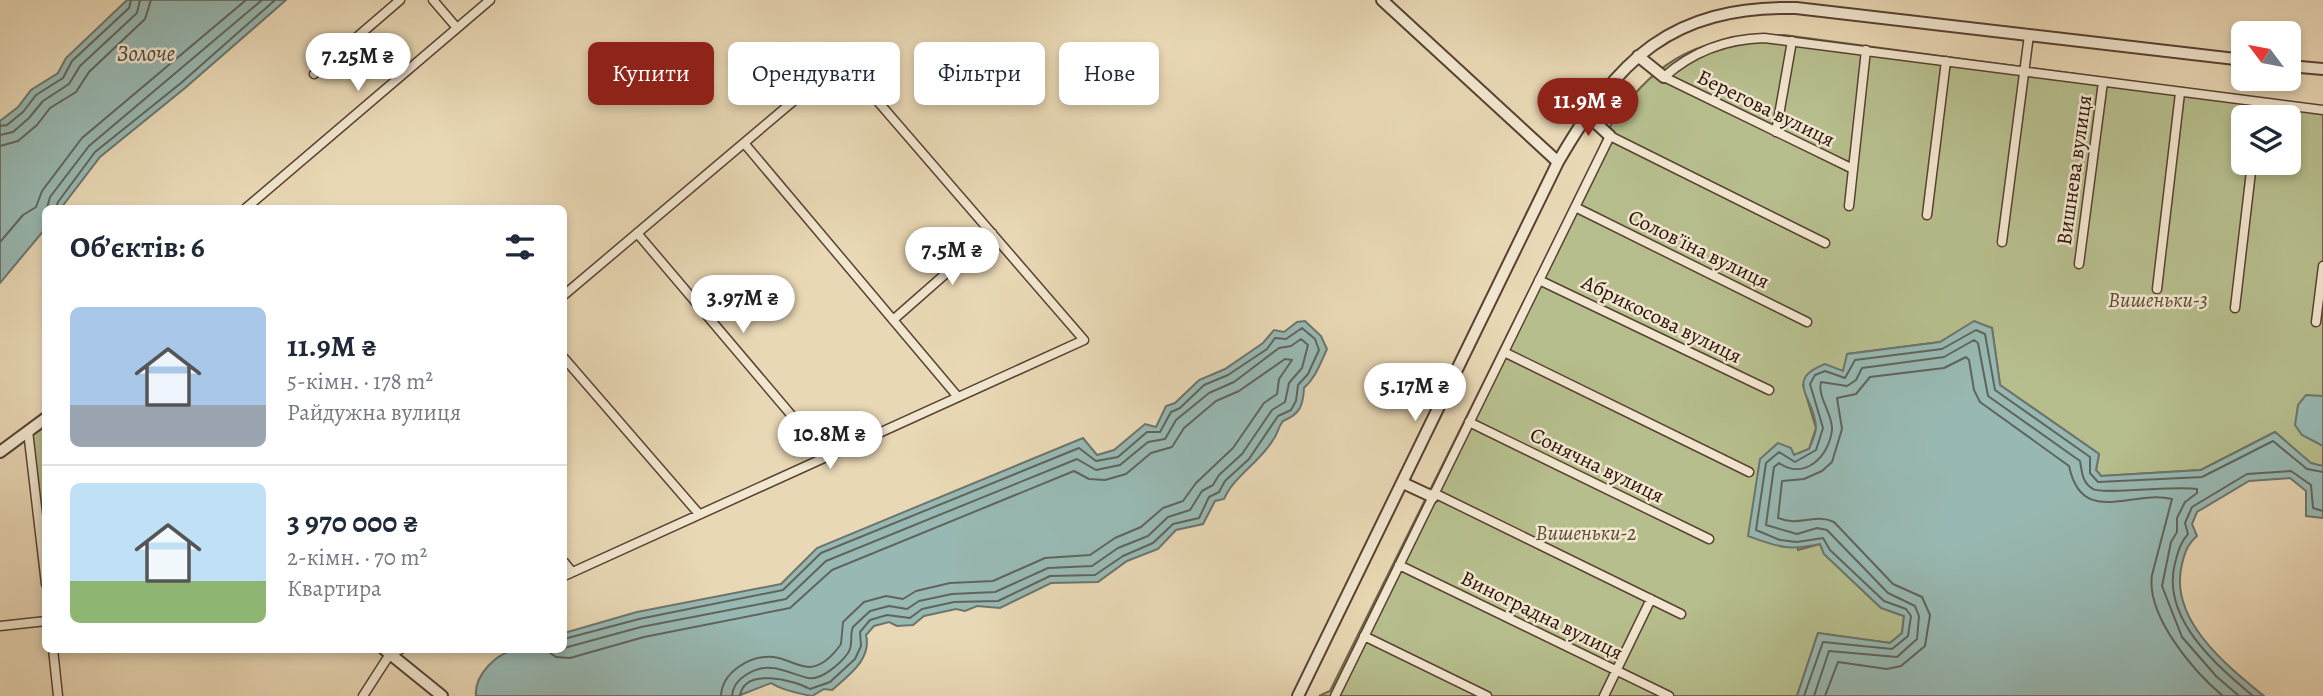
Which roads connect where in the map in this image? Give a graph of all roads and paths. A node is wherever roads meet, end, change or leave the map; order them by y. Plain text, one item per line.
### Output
1 (400, 0) edge
2 (433, 0) edge
3 (490, 0) edge
4 (1382, 0) edge
5 (457, 28) junction
6 (2029, 35) junction
7 (1792, 41) junction
8 (1866, 50) junction
9 (1638, 56) junction
10 (2231, 58) edge
11 (1946, 61) junction
12 (2301, 66) edge
13 (2323, 69) edge
14 (2025, 72) junction
15 (314, 74) dead end
16 (1664, 77) junction
17 (2103, 82) junction
18 (2180, 93) junction
19 (2260, 103) joint
20 (2323, 110) edge
21 (1586, 114) junction
22 (1776, 132) junction
23 (1610, 136) junction
24 (744, 143) junction
25 (1558, 162) junction
26 (1853, 169) junction
27 (2251, 175) edge
28 (254, 205) edge
29 (1849, 206) dead end
30 (1575, 207) junction
31 (1927, 215) dead end
32 (637, 233) junction
33 (992, 233) junction
34 (2003, 242) dead end
35 (1825, 243) dead end
36 (2079, 264) dead end
37 (2323, 266) edge
38 (1539, 280) junction
39 (2157, 289) dead end
40 (567, 292) edge
41 (2235, 308) dead end
42 (893, 320) junction
43 (1807, 322) dead end
44 (2316, 322) dead end
45 (1504, 352) junction
46 (567, 361) edge
47 (1769, 390) dead end
48 (958, 397) junction
49 (42, 421) edge
50 (1469, 422) junction
51 (28, 431) junction
52 (0, 452) edge
53 (826, 456) junction
54 (1749, 472) dead end
55 (1403, 483) junction
56 (1434, 495) junction
57 (699, 514) junction
58 (1709, 539) dead end
59 (42, 550) edge
60 (1399, 565) junction
61 (568, 574) edge
62 (1651, 599) junction
63 (1681, 614) dead end
64 (42, 621) edge
65 (0, 626) edge
66 (1364, 636) junction
67 (53, 653) edge
68 (391, 653) edge
69 (394, 653) edge
70 (1616, 670) junction
71 (58, 696) edge
72 (363, 696) edge
73 (442, 696) edge
74 (1298, 696) edge
75 (1335, 696) edge
76 (1487, 696) edge
77 (1604, 696) edge
78 (1669, 696) edge

1 - 15 street
2 - 5 street
3 - 5 street
4 - 25 street
5 - 28 street
6 - 9 street
6 - 10 street
6 - 14 street
7 - 8 street
7 - 16 street
7 - 22 street
8 - 11 street
8 - 26 street
9 - 16 street
9 - 21 street
11 - 14 street
11 - 31 street
12 - 13 street
14 - 17 street
14 - 34 street
16 - 22 street, Берегова вулиця
17 - 18 street
17 - 36 street, Вишнева вулиця
18 - 19 street
18 - 39 street
19 - 20 street
21 - 23 street
21 - 25 street
22 - 26 street, Берегова вулиця
23 - 30 street
23 - 35 street
24 - 32 street
24 - 33 street
24 - 42 street
25 - 55 street
26 - 29 street
27 - 41 street
30 - 38 street
30 - 43 street, Соловʼїна вулиця
32 - 40 street
32 - 53 street
33 - 42 street
33 - 48 street
37 - 44 street
38 - 45 street
38 - 47 street, Абрикосова вулиця
42 - 48 street
45 - 50 street
45 - 54 street
46 - 57 street
48 - 53 street
49 - 51 street
50 - 56 street
50 - 58 street, Сонячна вулиця
51 - 52 street
51 - 59 street
53 - 57 street
55 - 56 street
55 - 74 street
56 - 60 street
56 - 62 street
57 - 61 street
60 - 66 street
60 - 70 street, Виноградна вулиця
62 - 63 street
62 - 70 street
64 - 65 street
66 - 75 street
66 - 76 street
67 - 71 street
68 - 72 street
69 - 73 street
70 - 77 street
70 - 78 street, Виноградна вулиця

